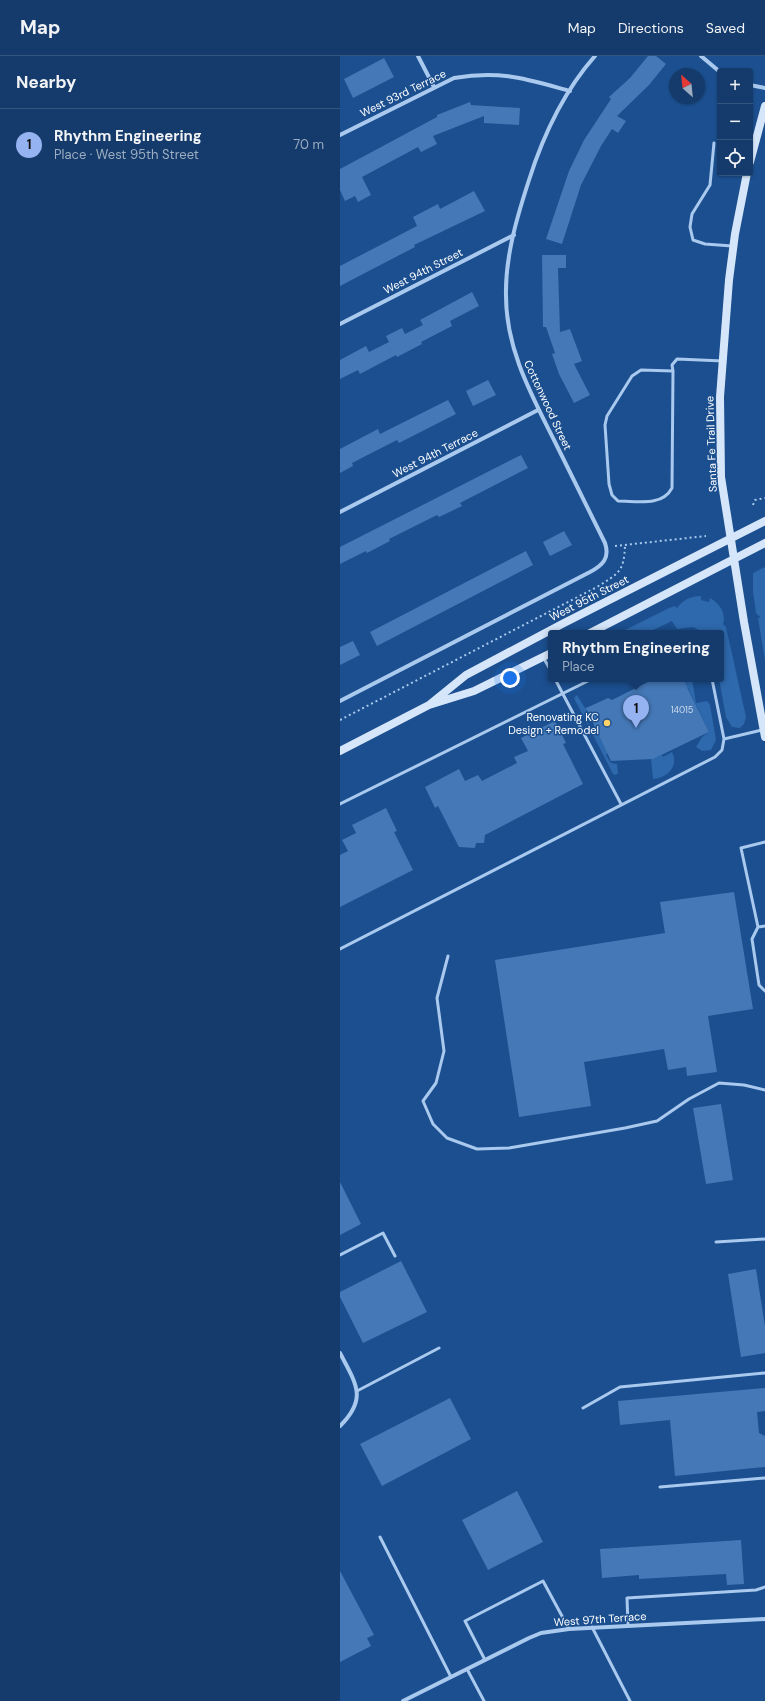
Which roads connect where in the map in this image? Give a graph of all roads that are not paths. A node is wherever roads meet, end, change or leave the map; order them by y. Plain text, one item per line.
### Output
1 (418, 56) edge
2 (595, 56) edge
3 (701, 56) edge
4 (717, 69) edge
5 (753, 86) edge
6 (434, 87) junction
7 (765, 88) edge
8 (570, 91) junction
9 (765, 106) edge
10 (340, 135) edge
11 (714, 143) dead end
12 (753, 151) edge
13 (746, 176) edge
14 (514, 234) junction
15 (734, 247) junction
16 (340, 324) edge
17 (723, 361) junction
18 (672, 371) junction
19 (538, 410) junction
20 (340, 512) edge
21 (765, 521) edge
22 (731, 538) junction
23 (765, 543) edge
24 (607, 558) joint
25 (734, 558) junction
26 (553, 630) edge
27 (596, 630) edge
28 (548, 633) edge
29 (547, 655) edge
30 (557, 682) edge
31 (586, 682) edge
32 (713, 682) edge
33 (563, 693) junction
34 (340, 701) edge
35 (429, 705) junction
36 (764, 733) edge
37 (724, 739) junction
38 (340, 751) edge
39 (340, 804) edge
40 (621, 804) junction
41 (765, 842) edge
42 (765, 926) edge
43 (758, 927) junction
44 (340, 949) edge
45 (448, 956) dead end
46 (765, 991) edge
47 (765, 1090) edge
48 (765, 1239) edge
49 (716, 1242) dead end
50 (340, 1255) edge
51 (395, 1256) dead end
52 (440, 1348) dead end
53 (340, 1353) edge
54 (765, 1373) edge
55 (357, 1391) junction
56 (584, 1408) dead end
57 (340, 1426) edge
58 (765, 1478) edge
59 (660, 1487) dead end
60 (380, 1537) dead end
61 (765, 1587) edge
62 (765, 1619) edge
63 (628, 1625) junction
64 (592, 1627) junction
65 (569, 1629) junction
66 (485, 1660) junction
67 (467, 1669) junction
68 (451, 1677) junction
69 (403, 1701) edge
70 (484, 1701) edge
71 (630, 1701) edge

1 - 6 street
2 - 8 street, Cottonwood Street
3 - 4 street
5 - 7 street
6 - 8 street, West 93rd Terrace
6 - 10 street, West 93rd Terrace
8 - 14 street, Cottonwood Street
9 - 12 main road
11 - 15 lane
13 - 15 main road, Santa Fe Trail Drive
14 - 16 street, West 94th Street
14 - 19 street, Cottonwood Street
15 - 17 main road, Santa Fe Trail Drive
17 - 18 lane
17 - 22 main road, Santa Fe Trail Drive
18 - 18 lane
19 - 20 street, West 94th Terrace
19 - 24 street, Cottonwood Street
21 - 22 main road, West 95th Street
22 - 25 main road, Santa Fe Trail Drive
22 - 26 main road, West 95th Street
23 - 25 main road
24 - 34 street, West 95th Street
25 - 27 main road
25 - 36 main road, Santa Fe Trail Drive
28 - 35 main road, West 95th Street
29 - 35 main road, West 95th Street
30 - 33 lane
31 - 33 lane
32 - 37 lane
33 - 39 lane
33 - 40 lane
35 - 38 main road, West 95th Street
36 - 37 lane
37 - 40 lane
40 - 44 lane
41 - 43 lane
42 - 43 lane
43 - 46 lane
45 - 47 lane
48 - 49 lane
50 - 51 lane
52 - 55 lane
53 - 55 street
54 - 56 lane
55 - 57 street
58 - 59 lane
60 - 68 lane
61 - 63 lane
62 - 63 street, West 97th Terrace
63 - 64 street, West 97th Terrace
64 - 65 street, West 97th Terrace
64 - 71 lane
65 - 66 street, West 97th Terrace
65 - 66 lane
66 - 67 street, West 97th Terrace
67 - 68 street, West 97th Terrace
67 - 70 lane
68 - 69 street, West 97th Terrace

